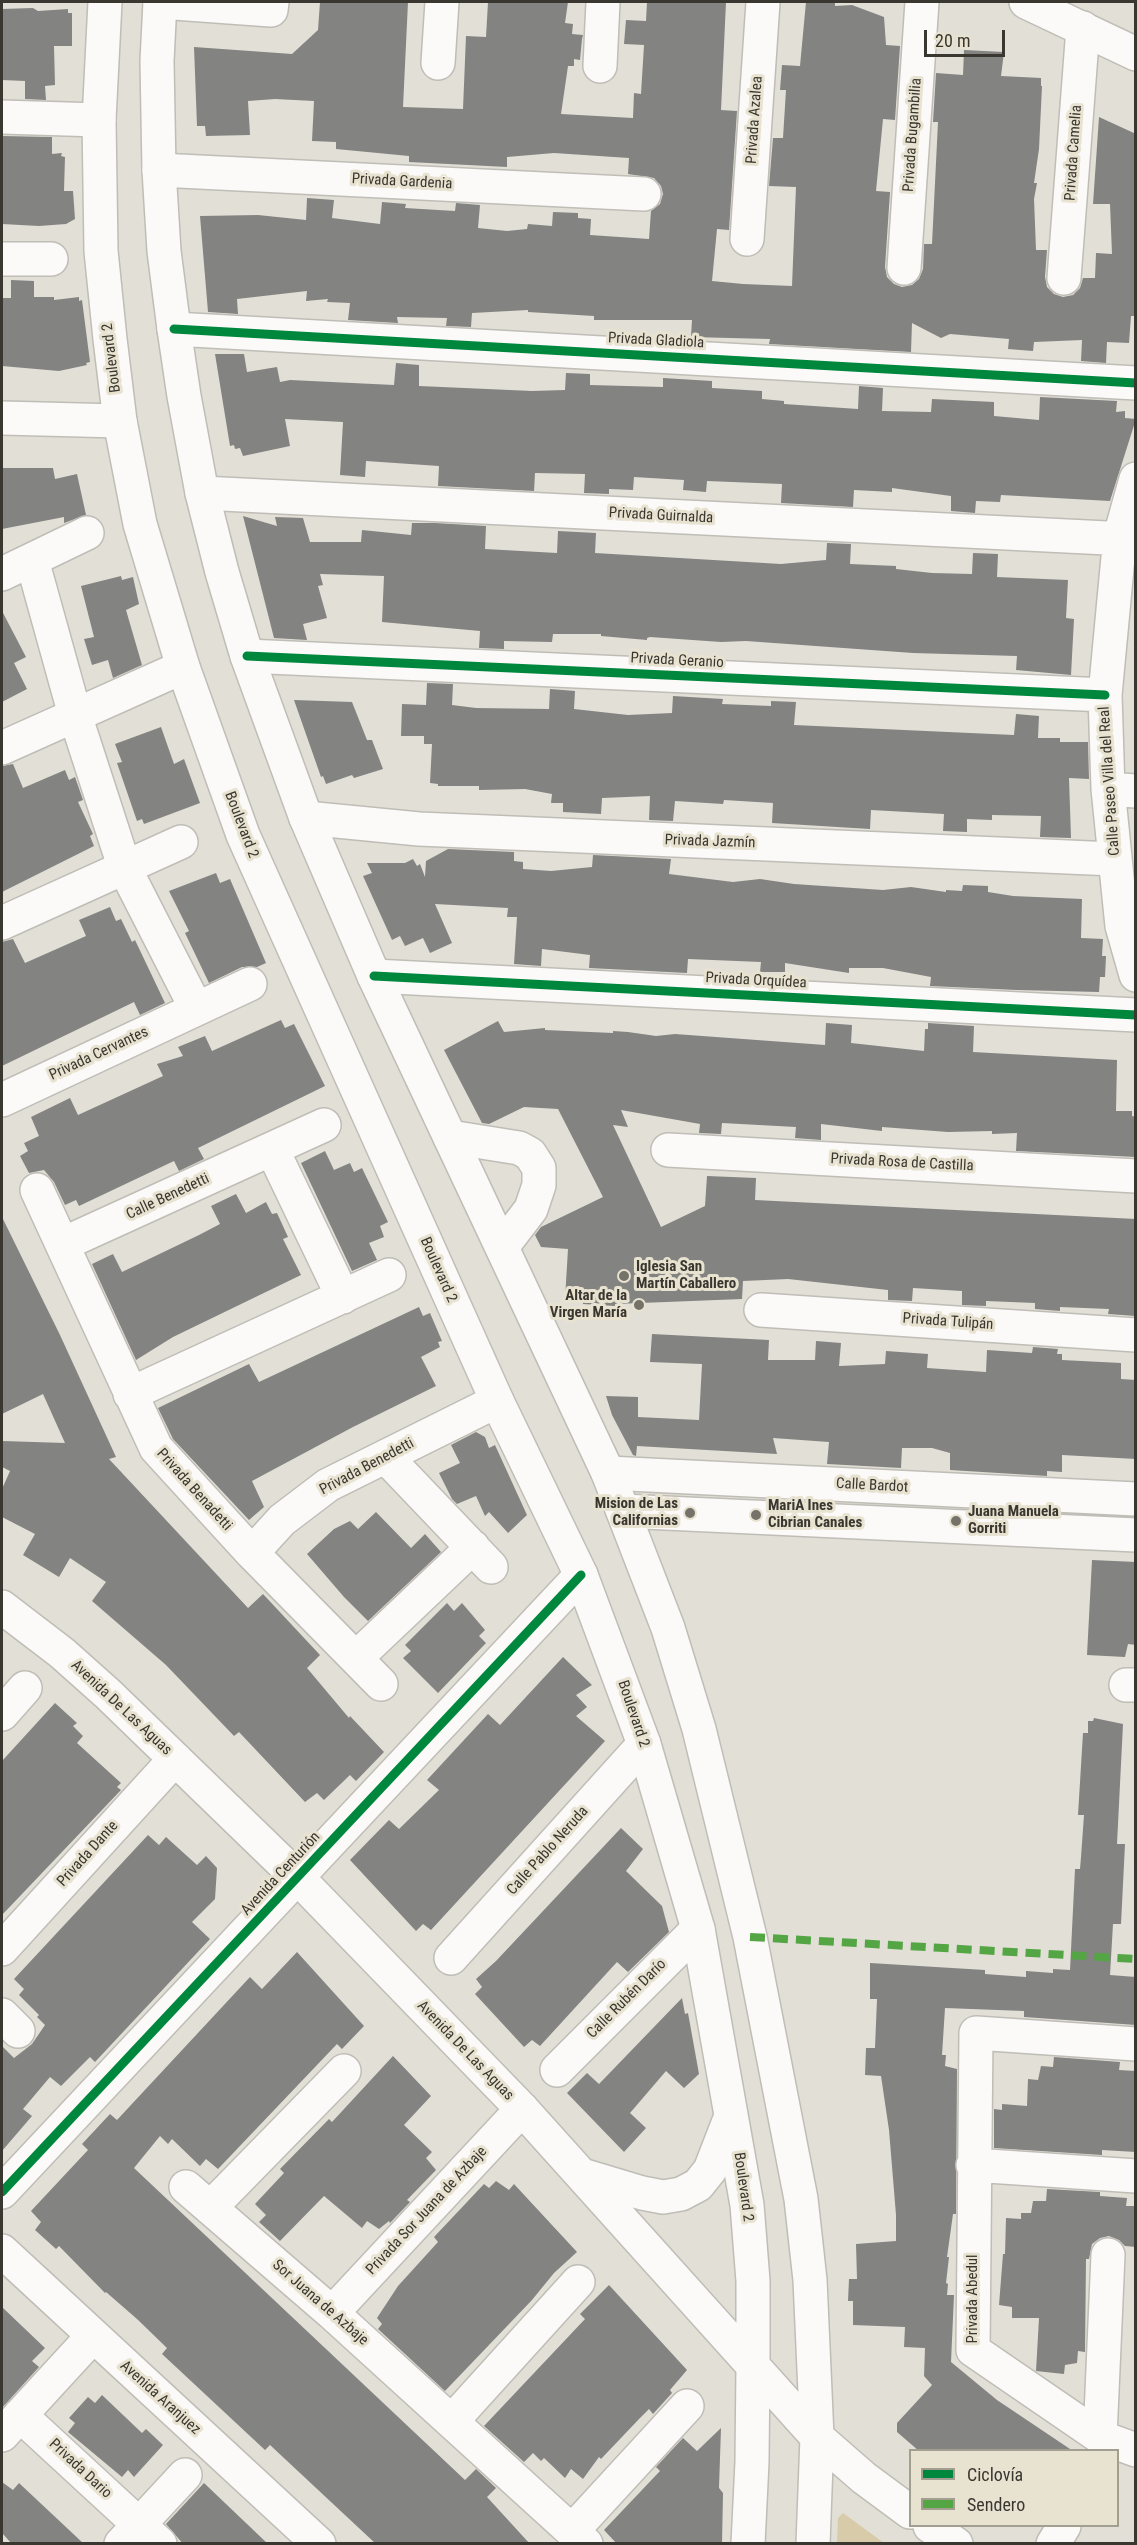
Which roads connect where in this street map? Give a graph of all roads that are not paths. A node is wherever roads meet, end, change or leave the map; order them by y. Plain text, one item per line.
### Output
1 (105, 2) edge
2 (160, 2) edge
3 (272, 2) edge
4 (442, 2) edge
5 (603, 2) edge
6 (763, 2) edge
7 (922, 2) edge
8 (1026, 2) edge
9 (1083, 28) junction
10 (1136, 54) edge
11 (438, 63) dead end
12 (600, 66) dead end
13 (2, 117) edge
14 (99, 120) junction
15 (159, 170) junction
16 (644, 194) dead end
17 (747, 239) dead end
18 (2, 259) edge
19 (51, 259) dead end
20 (904, 268) dead end
21 (1064, 278) dead end
22 (174, 329) junction
23 (1136, 383) edge
24 (2, 418) edge
25 (120, 420) junction
26 (1136, 479) edge
27 (202, 493) junction
28 (87, 533) dead end
29 (1120, 536) junction
30 (32, 560) junction
31 (2, 574) edge
32 (247, 656) junction
33 (183, 667) junction
34 (1105, 694) junction
35 (75, 715) junction
36 (2, 748) edge
37 (1122, 790) edge
38 (306, 818) junction
39 (181, 842) dead end
40 (1114, 859) junction
41 (125, 869) junction
42 (2, 923) edge
43 (1136, 975) edge
44 (374, 976) junction
45 (250, 984) dead end
46 (196, 1008) junction
47 (1136, 1014) edge
48 (2, 1100) edge
49 (324, 1125) dead end
50 (450, 1137) junction
51 (272, 1149) junction
52 (668, 1150) dead end
53 (1136, 1176) edge
54 (37, 1190) dead end
55 (63, 1244) junction
56 (502, 1247) junction
57 (389, 1275) dead end
58 (343, 1297) junction
59 (761, 1310) dead end
60 (1136, 1335) edge
61 (130, 1394) junction
62 (497, 1401) junction
63 (386, 1457) junction
64 (608, 1473) junction
65 (1136, 1499) edge
66 (623, 1511) junction
67 (1136, 1535) edge
68 (252, 1553) junction
69 (581, 1575) junction
70 (2, 1607) edge
71 (356, 1658) junction
72 (381, 1684) dead end
73 (25, 1688) dead end
74 (2, 1714) edge
75 (644, 1744) junction
76 (176, 1758) junction
77 (298, 1878) junction
78 (698, 1929) junction
79 (2, 1949) edge
80 (451, 1958) dead end
81 (1136, 2044) edge
82 (557, 2070) dead end
83 (344, 2071) dead end
84 (522, 2109) junction
85 (731, 2116) junction
86 (973, 2165) junction
87 (582, 2175) junction
88 (1136, 2176) edge
89 (186, 2187) dead end
90 (2, 2192) edge
91 (210, 2208) junction
92 (2, 2252) edge
93 (1108, 2254) dead end
94 (578, 2282) dead end
95 (332, 2313) junction
96 (93, 2336) junction
97 (753, 2365) junction
98 (687, 2406) dead end
99 (452, 2421) junction
100 (11, 2425) edge
101 (818, 2437) junction
102 (1114, 2445) edge
103 (185, 2475) dead end
104 (909, 2511) edge
105 (931, 2527) edge
106 (1063, 2527) edge
107 (140, 2537) edge
108 (579, 2537) edge
109 (319, 2544) edge
110 (748, 2544) edge
111 (813, 2544) edge
112 (956, 2544) edge
113 (1053, 2544) edge

1 - 14 street, Boulevard 2
2 - 3 street
2 - 15 street
4 - 11 street
5 - 12 street
6 - 17 street, Privada Azalea
7 - 20 street, Privada Bugambilia
8 - 9 street
9 - 10 street
9 - 21 street, Privada Camelia
13 - 14 street
14 - 25 street, Boulevard 2
15 - 16 street, Privada Gardenia
15 - 22 street
18 - 19 street
22 - 23 street, Privada Gladiola
22 - 27 street
24 - 25 street
25 - 33 street, Boulevard 2
26 - 29 street, Calle Paseo Villa del Real
27 - 29 street, Privada Guirnalda
27 - 32 street
28 - 30 street
29 - 34 street, Calle Paseo Villa del Real
30 - 31 street
30 - 35 street
32 - 34 street, Privada Geranio
32 - 38 street
33 - 35 street
33 - 62 street, Boulevard 2
34 - 37 street, Calle Paseo Villa del Real
35 - 36 street
35 - 41 street
37 - 40 street, Calle Paseo Villa del Real
38 - 40 street, Privada Jazmín
38 - 44 street
39 - 41 street
40 - 43 street, Calle Paseo Villa del Real
41 - 42 street
41 - 46 street
44 - 47 street, Privada Orquídea
44 - 50 street
45 - 46 street, Privada Cervantes
46 - 48 street, Privada Cervantes
49 - 51 street, Calle Benedetti
50 - 56 street
50 - 56 street
51 - 55 street, Calle Benedetti
51 - 58 street
52 - 53 street, Privada Rosa de Castilla
54 - 55 street, Privada Benadetti
55 - 61 street, Privada Benadetti
56 - 64 street
57 - 58 street
58 - 61 street
59 - 60 street, Privada Tulipán
61 - 68 street, Privada Benadetti
62 - 63 street, Privada Benedetti
62 - 69 street, Boulevard 2
63 - 68 street, Privada Benedetti
63 - 71 street
64 - 65 street, Calle Bardot
64 - 66 street
66 - 67 street
66 - 101 street
68 - 71 street, Privada Benadetti
69 - 75 street, Boulevard 2
69 - 77 street, Avenida Centurión
70 - 76 street, Avenida De Las Aguas
71 - 72 street, Privada Benadetti
73 - 74 street
75 - 78 street, Boulevard 2
75 - 80 street, Calle Pablo Neruda
76 - 77 street, Avenida De Las Aguas
76 - 79 street, Privada Dante
77 - 84 street, Avenida De Las Aguas
77 - 90 street, Avenida Centurión
78 - 82 street, Calle Rubén Darío
78 - 85 street, Boulevard 2
81 - 86 street, Privada Abedul
83 - 91 street
84 - 87 street, Avenida De Las Aguas
84 - 95 street, Privada Sor Juana de Azbaje
85 - 87 street
85 - 97 street, Boulevard 2
86 - 88 street
86 - 102 street, Privada Abedul
87 - 97 street, Avenida De Las Aguas
89 - 91 street, Sor Juana de Azbaje
91 - 95 street, Sor Juana de Azbaje
92 - 96 street, Avenida Aranjuez
93 - 102 street, Privada Abedul
94 - 99 street
95 - 99 street, Sor Juana de Azbaje
96 - 100 street, Privada Dario
96 - 109 street, Avenida Aranjuez
97 - 101 street, Avenida De Las Aguas
97 - 110 street, Boulevard 2
98 - 108 street, Sor Juana de Azbaje
99 - 108 street, Sor Juana de Azbaje
100 - 107 street, Privada Dario
101 - 104 street, Avenida De Las Aguas
101 - 111 street
103 - 107 street, Privada Dario
105 - 112 street
106 - 113 street

